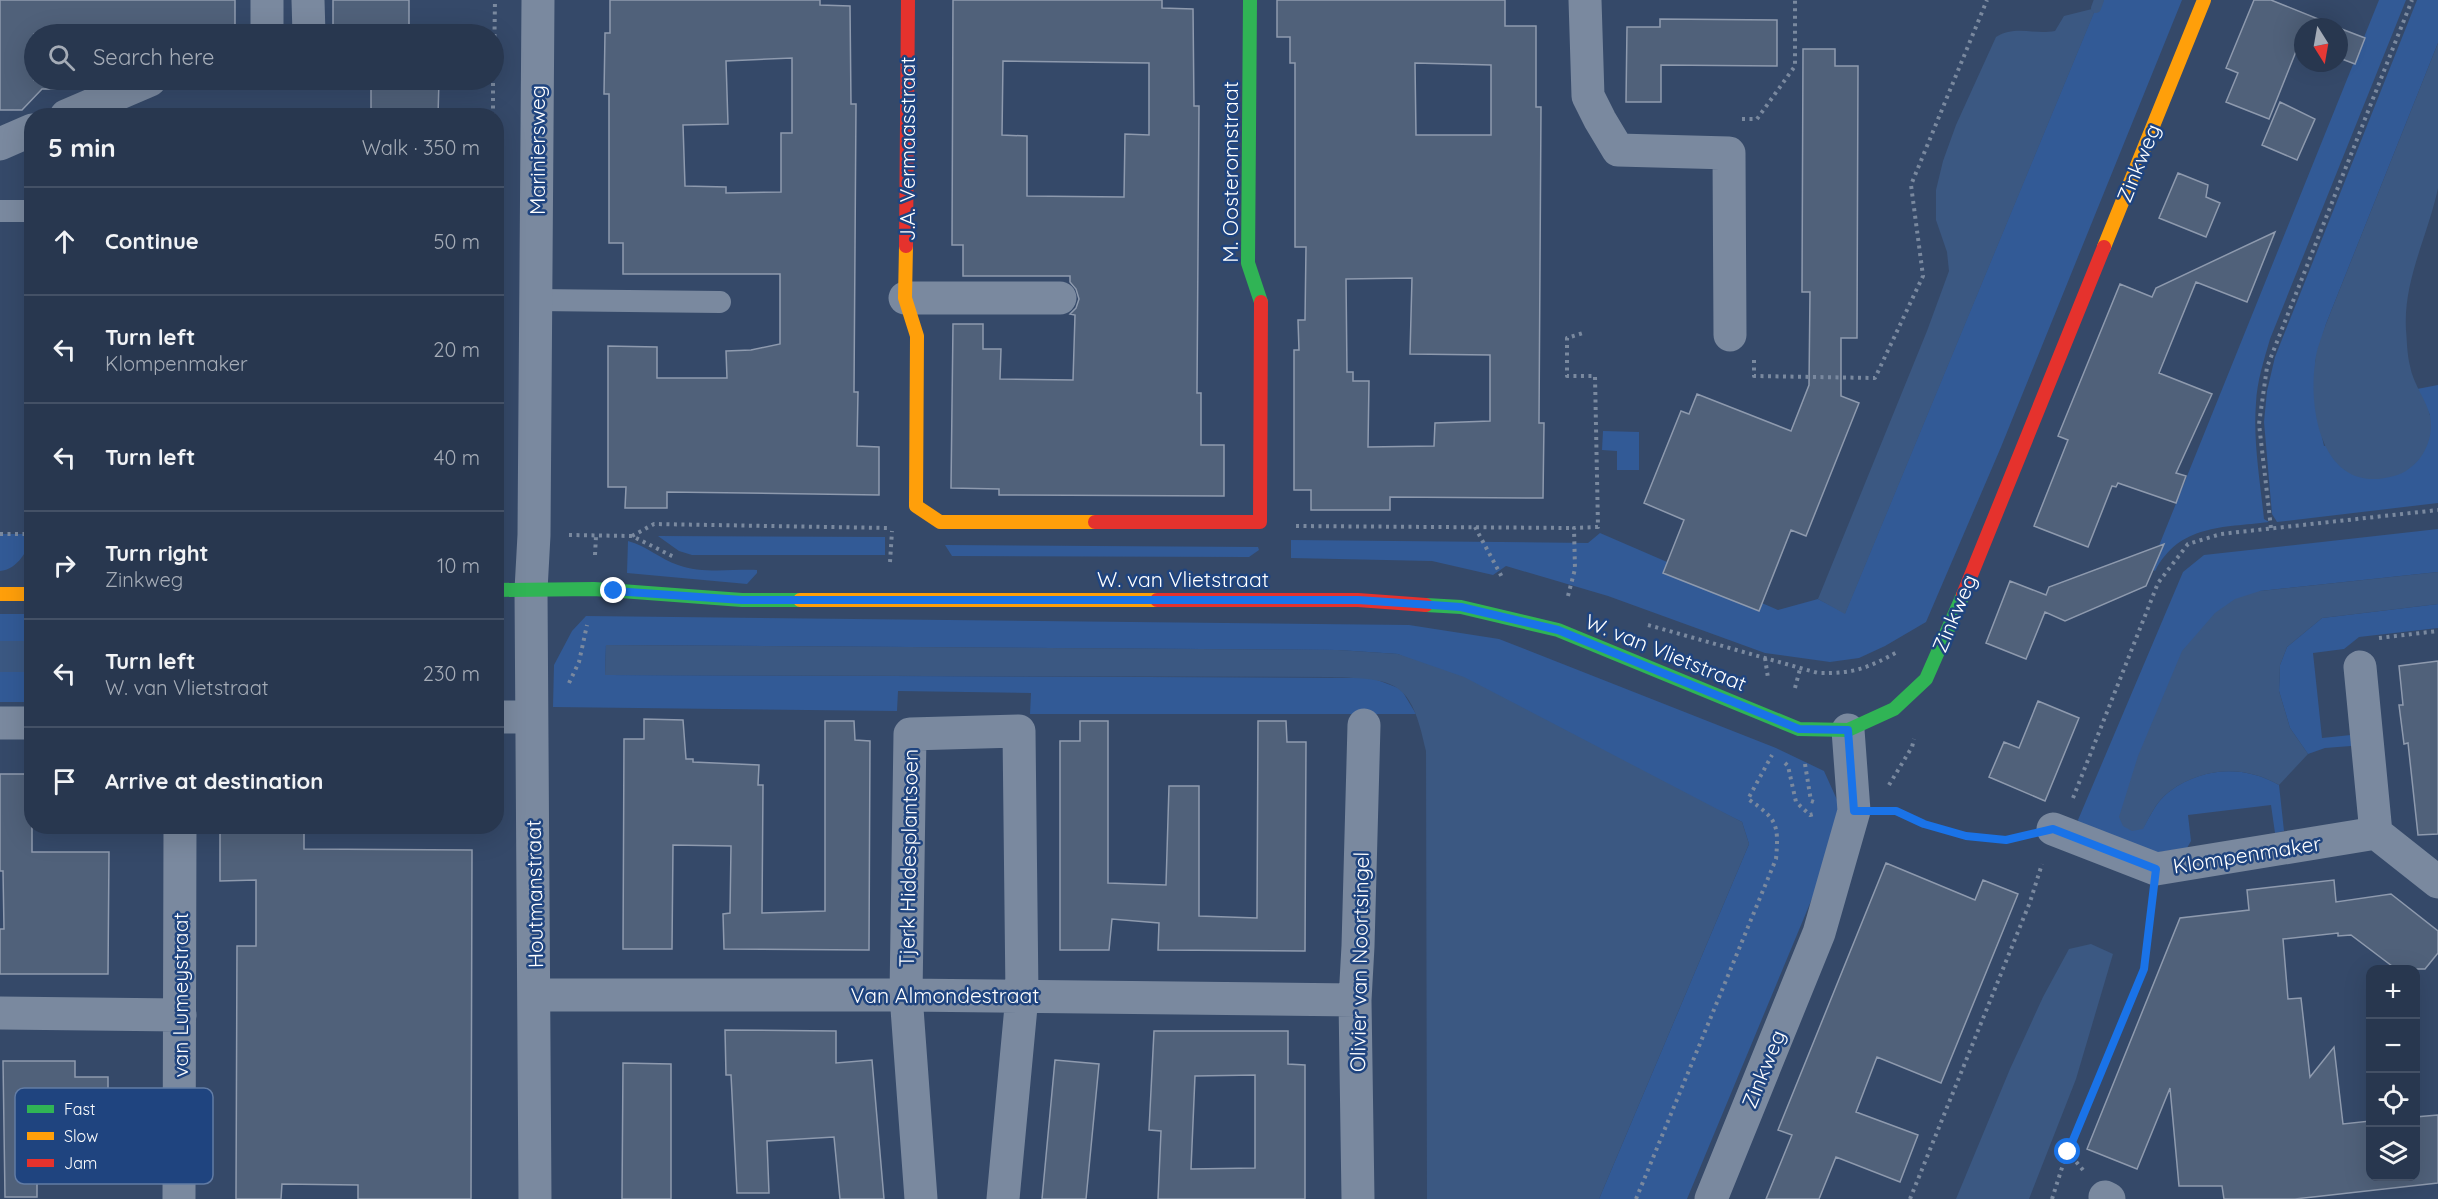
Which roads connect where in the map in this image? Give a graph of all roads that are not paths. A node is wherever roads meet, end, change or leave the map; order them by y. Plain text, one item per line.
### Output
1 (267, 0) edge
2 (308, 0) edge
3 (538, 0) edge
4 (908, 0) edge
5 (1250, 0) edge
6 (1585, 0) edge
7 (2204, 0) edge
8 (267, 24) edge
9 (309, 24) edge
10 (127, 90) edge
11 (85, 108) edge
12 (24, 134) edge
13 (0, 144) edge
14 (0, 211) edge
15 (24, 211) edge
16 (906, 298) junction
17 (1060, 298) dead end
18 (536, 300) junction
19 (720, 302) dead end
20 (1730, 335) road end
21 (916, 507) joint
22 (504, 590) edge
23 (531, 590) junction
24 (0, 594) edge
25 (24, 594) edge
26 (2360, 667) road end
27 (504, 717) edge
28 (531, 717) junction
29 (0, 723) edge
30 (24, 723) edge
31 (1364, 725) dead end
32 (1848, 730) junction
33 (2053, 829) road end
34 (2376, 832) junction
35 (180, 834) edge
36 (2438, 882) edge
37 (906, 995) junction
38 (535, 996) junction
39 (1022, 996) junction
40 (1355, 1000) junction
41 (0, 1013) edge
42 (180, 1015) junction
43 (180, 1088) edge
44 (179, 1184) edge
45 (179, 1199) edge
46 (535, 1199) edge
47 (921, 1199) edge
48 (1003, 1199) edge
49 (1358, 1199) edge
50 (1711, 1199) edge

1 - 8 street
2 - 9 street
3 - 18 street, Mariniersweg
4 - 16 street, J.A. Vermaasstraat
5 - 21 street, M. Oosteromstraat
6 - 20 street
7 - 32 street, Zinkweg
10 - 11 street
12 - 13 street
14 - 15 lane
16 - 17 street
16 - 21 street, J.A. Vermaasstraat
18 - 19 lane
18 - 23 street, Mariniersweg
22 - 23 street, W. van Vlietstraat
23 - 28 street, Houtmanstraat
23 - 32 street, W. van Vlietstraat
24 - 25 street
26 - 34 street
27 - 28 street
28 - 38 street, Houtmanstraat
29 - 30 street
31 - 40 street, Olivier van Noortsingel
32 - 50 street, Zinkweg
33 - 34 street, Klompenmaker
34 - 36 street
35 - 42 street, van Lumeystraat
37 - 38 street, Van Almondestraat
37 - 39 street, Van Almondestraat
37 - 39 street, Tjerk Hiddesplantsoen
37 - 47 street, Tjerk Hiddesplantsoen
38 - 46 street, Houtmanstraat
39 - 40 street, Van Almondestraat
39 - 48 street, Tjerk Hiddesplantsoen
40 - 49 street, Olivier van Noortsingel
41 - 42 street
42 - 43 street, van Lumeystraat
44 - 45 street, van Lumeystraat

